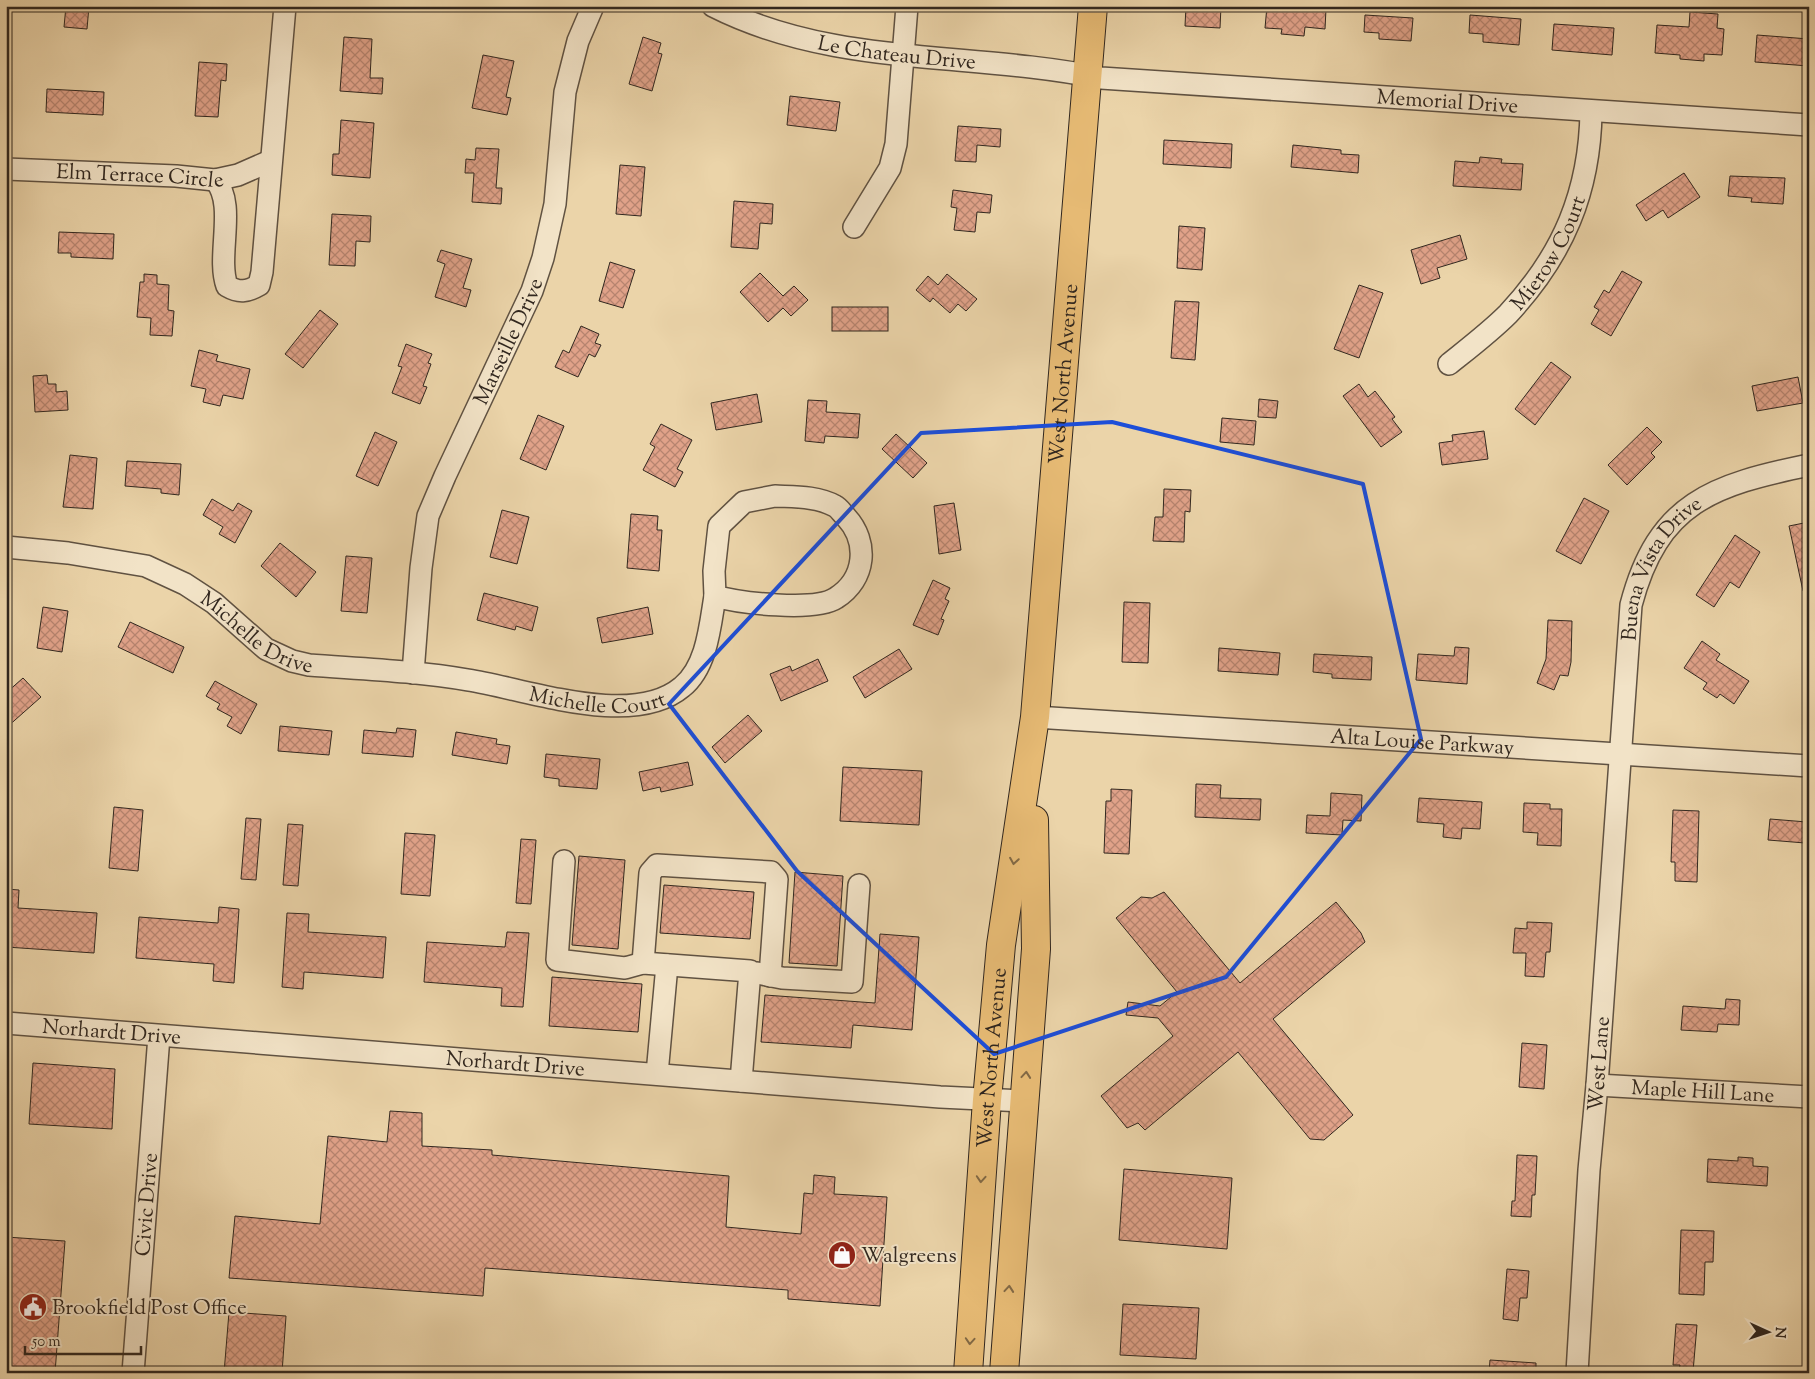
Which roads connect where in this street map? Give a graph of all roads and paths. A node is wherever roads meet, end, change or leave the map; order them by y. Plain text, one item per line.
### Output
1 (285, 6) edge
2 (593, 6) edge
3 (713, 6) edge
4 (907, 6) edge
5 (1093, 6) edge
6 (903, 56) junction
7 (1087, 75) junction
8 (1591, 110) junction
9 (1809, 125) edge
10 (270, 161) junction
11 (6, 169) edge
12 (215, 180) junction
13 (854, 228) dead end
14 (1449, 364) dead end
15 (1809, 465) edge
16 (6, 547) edge
17 (715, 596) junction
18 (413, 673) junction
19 (1034, 730) junction
20 (1620, 756) junction
21 (1809, 766) edge
22 (564, 861) dead end
23 (859, 885) dead end
24 (643, 963) junction
25 (667, 965) junction
26 (760, 974) junction
27 (6, 1023) edge
28 (159, 1036) junction
29 (657, 1074) junction
30 (741, 1081) junction
31 (1597, 1085) junction
32 (1809, 1097) edge
33 (987, 1100) junction
34 (1024, 1101) junction
35 (133, 1373) edge
36 (968, 1373) edge
37 (1004, 1373) edge
38 (1577, 1373) edge

1 - 10 street
2 - 18 street, Marseille Drive
3 - 6 street, Le Chateau Drive
4 - 6 street
5 - 7 main road, West North Avenue
6 - 7 street, Le Chateau Drive
6 - 13 street
7 - 8 street, Memorial Drive
7 - 19 main road, West North Avenue
8 - 9 street, Memorial Drive
8 - 14 street, Mierow Court
10 - 12 street, Elm Terrace Circle
10 - 12 street
11 - 12 street, Elm Terrace Circle
15 - 20 street, Buena Vista Drive
16 - 18 street, Michelle Drive
17 - 17 street, Michelle Court
17 - 18 street, Michelle Court
19 - 20 street, Alta Louise Parkway
19 -> 33 main road, West North Avenue
34 -> 19 main road, West North Avenue
20 - 21 street, Alta Louise Parkway
20 - 31 street, West Lane
22 - 24 street
23 - 26 street
24 - 25 street
24 - 26 street
25 - 26 street
25 - 29 street
26 - 30 street
27 - 28 street, Norhardt Drive
28 - 29 street, Norhardt Drive
28 - 35 street, Civic Drive
29 - 30 street, Norhardt Drive
30 - 33 street, Norhardt Drive
31 - 32 street, Maple Hill Lane
31 - 38 street, West Lane
33 - 34 street, Norhardt Drive
33 -> 36 main road, West North Avenue
37 -> 34 main road, West North Avenue

